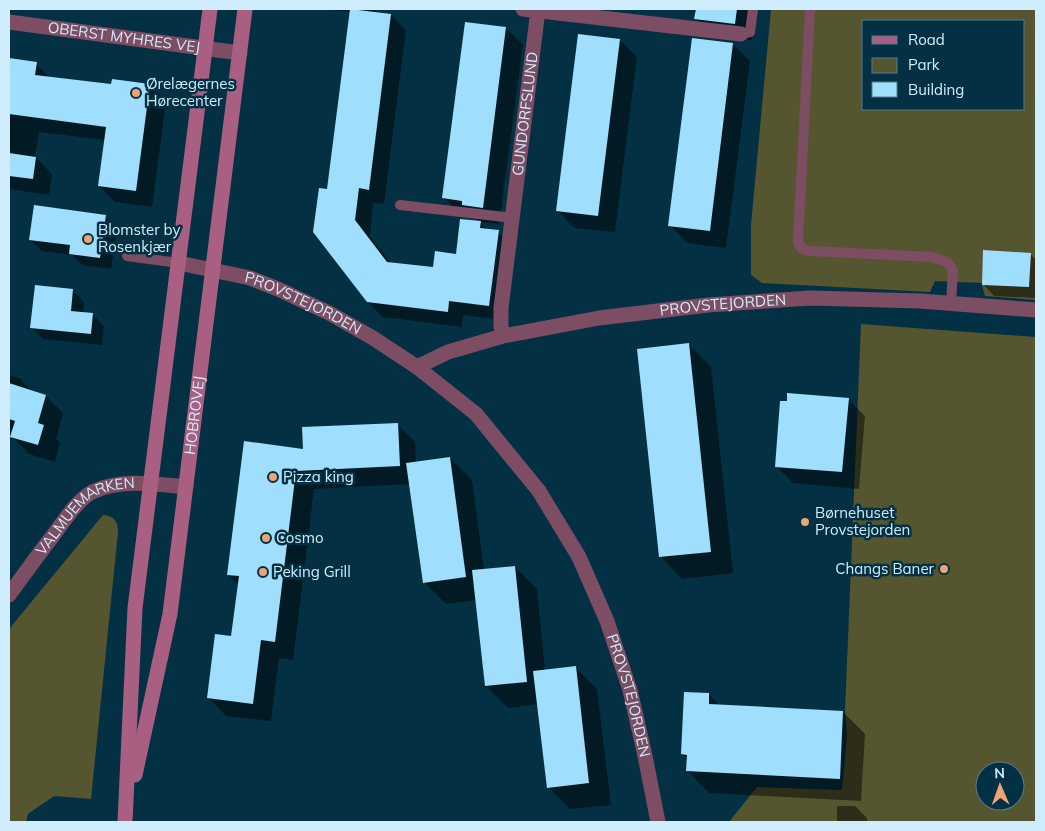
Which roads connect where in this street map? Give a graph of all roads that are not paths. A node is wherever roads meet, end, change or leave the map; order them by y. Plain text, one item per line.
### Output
1 (210, 9) edge
2 (245, 9) edge
3 (753, 9) edge
4 (810, 9) edge
5 (530, 10) edge
6 (594, 13) edge
7 (9, 22) edge
8 (741, 34) joint
9 (206, 49) junction
10 (240, 53) junction
11 (400, 206) dead end
12 (513, 218) junction
13 (127, 256) dead end
14 (179, 263) junction
15 (213, 271) junction
16 (951, 304) junction
17 (1036, 310) edge
18 (503, 336) junction
19 (417, 367) junction
20 (152, 483) junction
21 (186, 487) junction
22 (9, 595) edge
23 (126, 820) edge
24 (658, 822) edge

1 - 9 main road, HOBROVEJ
2 - 10 main road, HOBROVEJ
3 - 8 lane, GUNDORFSLUND
4 - 16 lane
5 - 6 street, GUNDORFSLUND
5 - 12 street, GUNDORFSLUND
6 - 8 street, GUNDORFSLUND
7 - 9 street, OBERST MYHRES VEJ
9 - 10 street, OBERST MYHRES VEJ
9 - 14 main road, HOBROVEJ
10 - 15 main road, HOBROVEJ
11 - 12 lane
12 - 18 street, GUNDORFSLUND
13 - 14 lane
14 - 15 street, PROVSTEJORDEN
14 - 20 main road, HOBROVEJ
15 - 19 street, PROVSTEJORDEN
15 - 21 main road, HOBROVEJ
16 - 17 street, PROVSTEJORDEN
16 - 18 street, PROVSTEJORDEN
18 - 19 street, PROVSTEJORDEN
19 - 24 street, PROVSTEJORDEN
20 - 21 street, VALMUEMARKEN
20 - 22 street, VALMUEMARKEN
20 - 23 main road, HOBROVEJ
21 - 23 main road, HOBROVEJ

